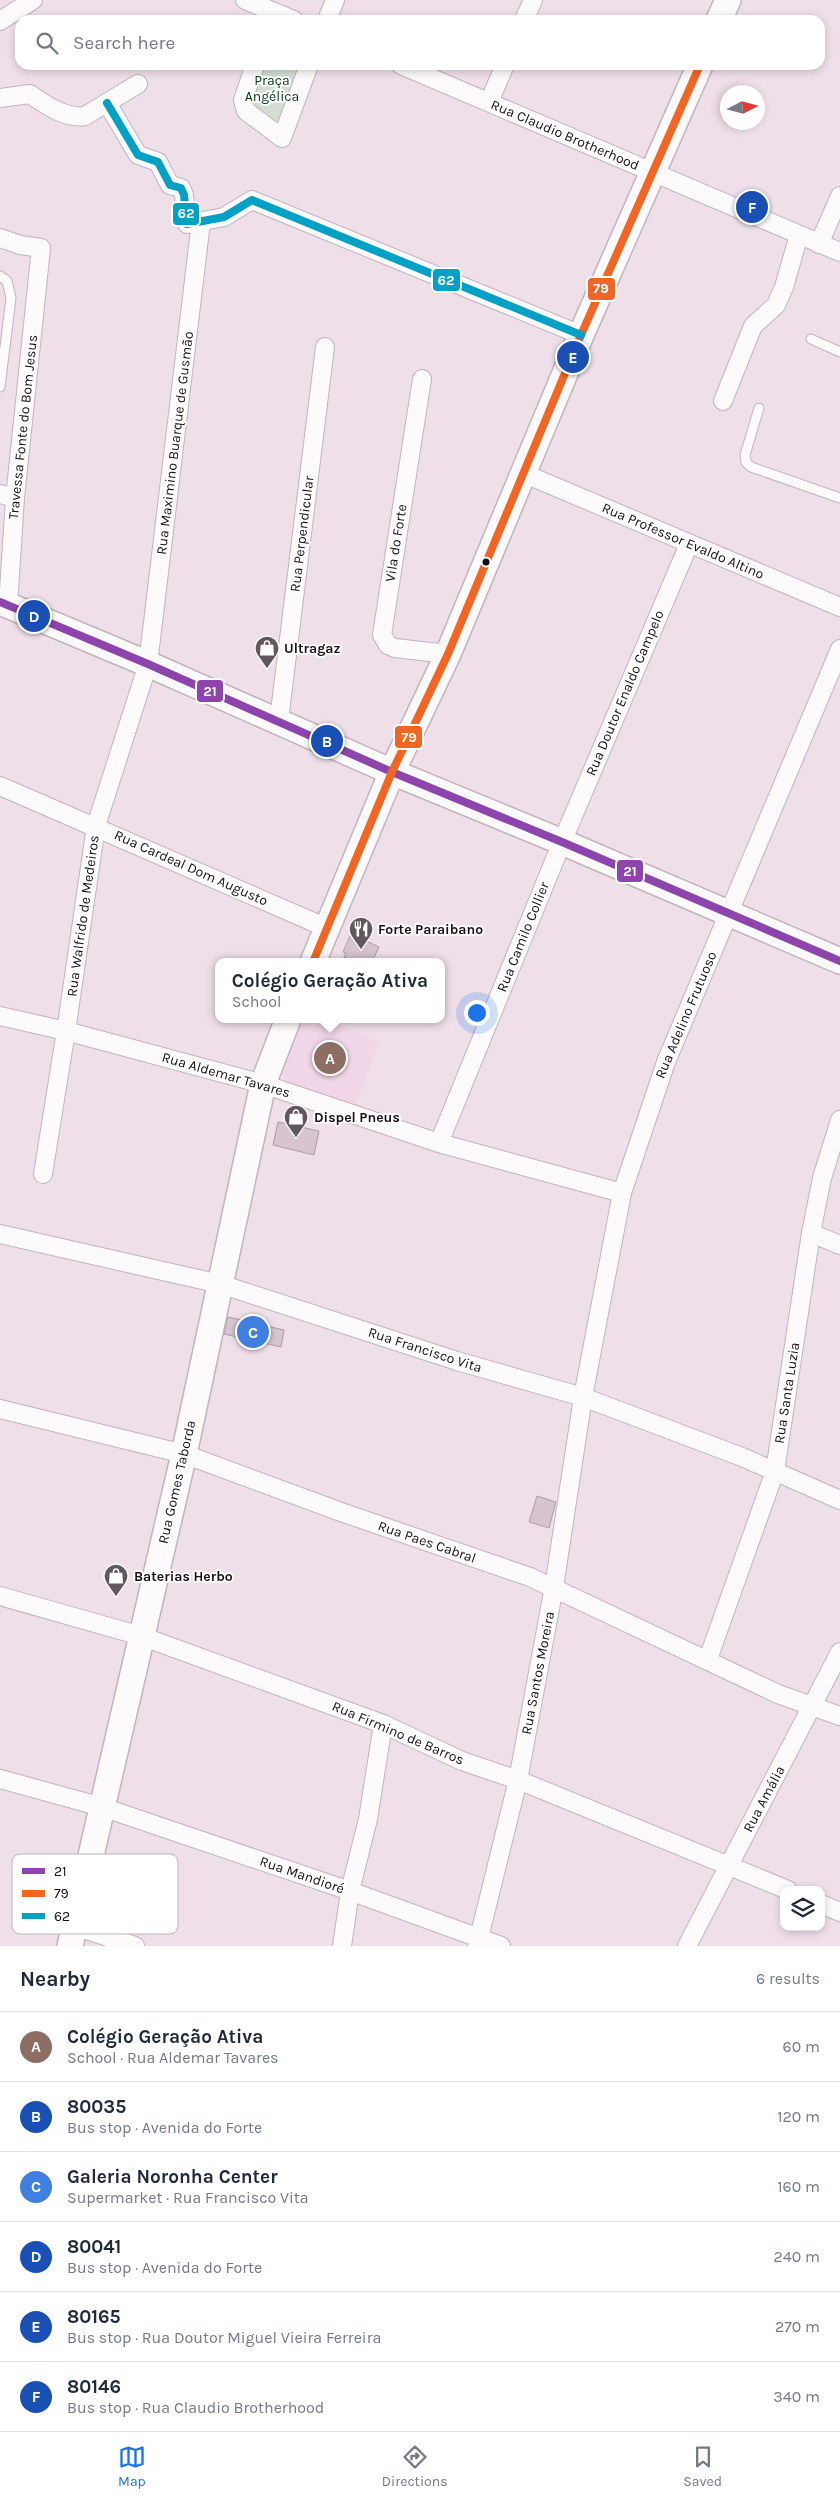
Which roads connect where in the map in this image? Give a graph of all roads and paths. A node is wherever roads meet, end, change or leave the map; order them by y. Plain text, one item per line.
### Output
1 (33, 0) edge
2 (245, 0) edge
3 (335, 0) edge
4 (533, 0) edge
5 (728, 0) edge
6 (270, 15) edge
7 (329, 15) edge
8 (526, 15) edge
9 (721, 15) edge
10 (0, 21) edge
11 (253, 70) edge
12 (307, 70) edge
13 (413, 70) edge
14 (503, 70) edge
15 (698, 70) edge
16 (138, 84) dead end
17 (0, 98) edge
18 (489, 102) junction
19 (107, 103) junction
20 (654, 174) junction
21 (840, 196) edge
22 (194, 223) junction
23 (799, 235) junction
24 (0, 238) edge
25 (820, 244) junction
26 (840, 252) edge
27 (0, 276) edge
28 (581, 335) junction
29 (812, 340) dead end
30 (325, 347) dead end
31 (840, 352) edge
32 (422, 379) dead end
33 (0, 387) edge
34 (723, 401) dead end
35 (760, 408) dead end
36 (525, 474) junction
37 (8, 496) edge
38 (840, 498) edge
39 (689, 544) junction
40 (4, 604) edge
41 (840, 607) edge
42 (840, 649) edge
43 (448, 654) junction
44 (148, 664) junction
45 (279, 720) junction
46 (395, 767) junction
47 (0, 786) edge
48 (96, 826) junction
49 (562, 842) junction
50 (729, 913) junction
51 (327, 928) junction
52 (315, 958) edge
53 (840, 961) edge
54 (0, 1016) edge
55 (286, 1023) edge
56 (66, 1031) junction
57 (263, 1084) junction
58 (840, 1120) edge
59 (439, 1143) junction
60 (42, 1174) dead end
61 (622, 1193) junction
62 (811, 1233) junction
63 (0, 1234) edge
64 (840, 1245) edge
65 (220, 1284) junction
66 (583, 1397) junction
67 (0, 1409) edge
68 (184, 1454) junction
69 (775, 1471) junction
70 (840, 1500) edge
71 (554, 1587) junction
72 (0, 1596) edge
73 (141, 1636) junction
74 (840, 1652) edge
75 (708, 1659) junction
76 (814, 1706) junction
77 (840, 1716) edge
78 (383, 1724) junction
79 (0, 1779) edge
80 (518, 1780) junction
81 (102, 1807) junction
82 (91, 1854) edge
83 (729, 1864) junction
84 (780, 1886) edge
85 (350, 1891) junction
86 (825, 1906) edge
87 (840, 1912) edge
88 (73, 1936) edge
89 (477, 1942) edge
90 (135, 1946) edge
91 (342, 1946) edge
92 (501, 1946) edge
93 (687, 1946) edge

1 - 10 street
2 - 6 street
3 - 7 street
4 - 8 street
5 - 9 main road
11 - 12 street
13 - 18 street, Rua Claudio Brotherhood
14 - 18 street
15 - 20 main road
16 - 19 street
17 - 19 street
18 - 20 street, Rua Claudio Brotherhood
19 - 22 street, Rua Maximino Buarque de Gusmão
20 - 23 street, Rua Claudio Brotherhood
20 - 28 main road
21 - 25 street
22 - 28 street
22 - 44 street, Rua Maximino Buarque de Gusmão
23 - 25 street, Rua Claudio Brotherhood
23 - 34 street
24 - 37 street, Travessa Fonte do Bom Jesus
25 - 26 street, Rua Claudio Brotherhood
27 - 33 lane
28 - 36 main road
29 - 31 lane
30 - 45 street, Rua Perpendicular
32 - 43 street, Vila do Forte
35 - 38 lane
36 - 39 street, Rua Professor Evaldo Altino
36 - 43 main road
37 - 40 street, Travessa Fonte do Bom Jesus
39 - 41 street, Rua Professor Evaldo Altino
39 - 49 street, Rua Doutor Enaldo Campelo
40 - 44 main road
42 - 50 street, Rua Adelino Frutuoso
43 - 46 main road
44 - 45 main road
44 - 48 street, Rua Walfrido de Medeiros
45 - 46 main road
46 - 49 main road
46 - 51 main road
47 - 48 street, Rua Cardeal Dom Augusto
48 - 51 street, Rua Cardeal Dom Augusto
48 - 56 street, Rua Walfrido de Medeiros
49 - 50 main road
49 - 59 street, Rua Camilo Collier
50 - 53 main road
50 - 61 street, Rua Adelino Frutuoso
51 - 52 main road
54 - 56 street, Rua Aldemar Tavares
55 - 57 main road, Rua Gomes Taborda
56 - 57 street, Rua Aldemar Tavares
56 - 60 street, Rua Walfrido de Medeiros
57 - 59 street, Rua Aldemar Tavares
57 - 65 main road, Rua Gomes Taborda
58 - 62 street, Rua Santa Luzia
59 - 61 street, Rua Aldemar Tavares
61 - 66 street, Rua Adelino Frutuoso
62 - 64 street
62 - 69 street, Rua Santa Luzia
63 - 65 street, Rua Francisco Vita
65 - 66 street, Rua Francisco Vita
65 - 68 main road, Rua Gomes Taborda
66 - 69 street, Rua Francisco Vita
66 - 71 street, Rua Santos Moreira
67 - 68 street, Rua Paes Cabral
68 - 71 street, Rua Paes Cabral
68 - 73 main road, Rua Gomes Taborda
69 - 70 street, Rua Francisco Vita
69 - 75 street, Rua Santa Luzia
71 - 75 street, Rua Paes Cabral
71 - 80 street, Rua Santos Moreira
72 - 73 street, Rua Firmino de Barros
73 - 78 street, Rua Firmino de Barros
73 - 81 main road, Rua Gomes Taborda
74 - 76 street, Rua Amália
75 - 76 street, Rua Paes Cabral
76 - 77 street, Rua Paes Cabral
76 - 83 street, Rua Amália
78 - 80 street, Rua Firmino de Barros
78 - 85 street
79 - 81 street, Rua Mandioré
80 - 83 street, Rua Firmino de Barros
80 - 89 street, Rua Santos Moreira
81 - 82 main road, Rua Gomes Taborda
81 - 85 street, Rua Mandioré
83 - 84 street, Rua Firmino de Barros
83 - 93 street, Rua Amália
85 - 89 street, Rua Mandioré
85 - 91 street
86 - 87 street
88 - 90 street
89 - 92 street, Rua Mandioré

